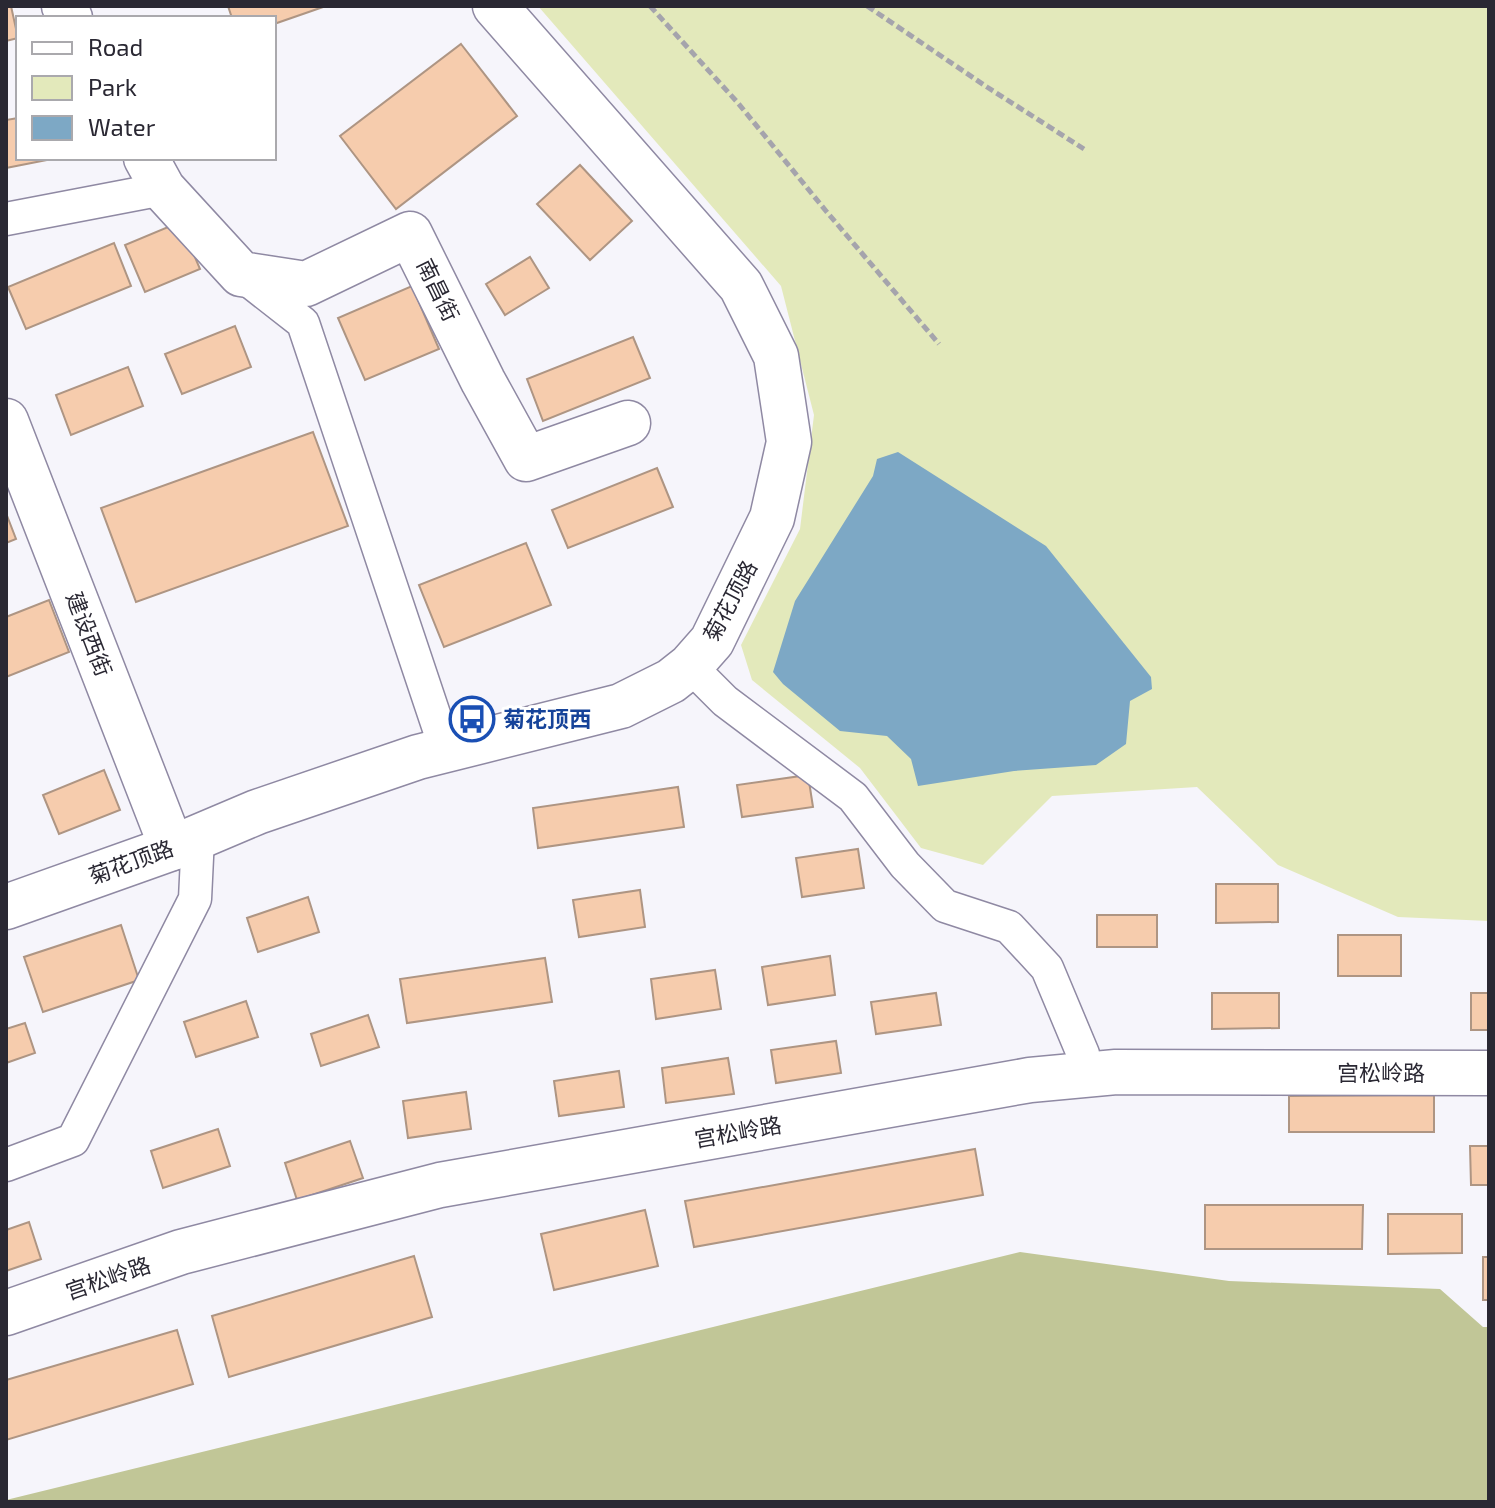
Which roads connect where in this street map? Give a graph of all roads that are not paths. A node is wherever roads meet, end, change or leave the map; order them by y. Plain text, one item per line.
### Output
1 (495, 6) edge
2 (155, 174) edge
3 (6, 219) edge
4 (241, 274) junction
5 (6, 421) edge
6 (628, 423) dead end
7 (690, 666) junction
8 (446, 750) junction
9 (185, 842) junction
10 (6, 907) edge
11 (1085, 1073) junction
12 (1489, 1073) edge
13 (6, 1165) edge
14 (6, 1313) edge

1 - 7 street, 菊花顶路
2 - 3 street
2 - 4 street
4 - 6 street, 南昌街
4 - 8 street
5 - 9 street, 建设西街
7 - 8 street, 菊花顶路
7 - 11 street
8 - 9 street, 菊花顶路
9 - 10 street, 菊花顶路
9 - 13 street
11 - 12 street, 宫松岭路
11 - 14 street, 宫松岭路

